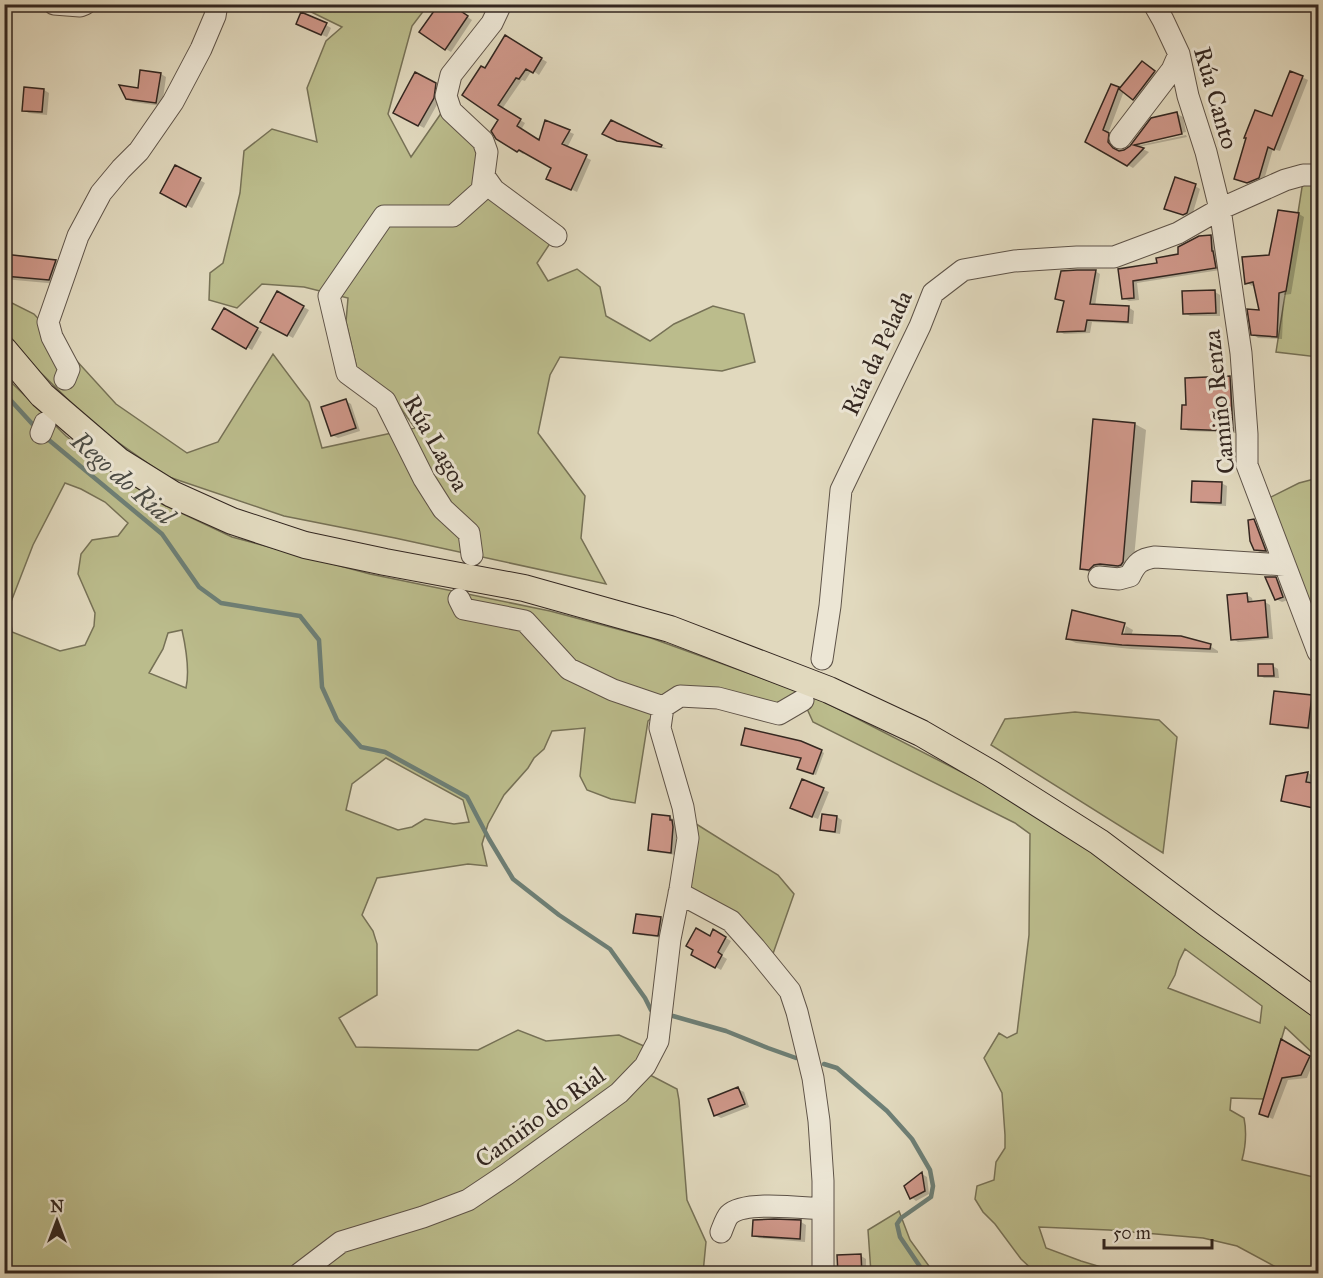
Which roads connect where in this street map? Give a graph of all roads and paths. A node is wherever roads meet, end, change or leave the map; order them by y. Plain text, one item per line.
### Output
1 (54, 4) edge
2 (85, 4) edge
3 (217, 4) edge
4 (501, 4) edge
5 (1154, 4) edge
6 (1179, 54) junction
7 (1120, 138) dead end
8 (1318, 175) edge
9 (484, 176) junction
10 (1220, 209) junction
11 (556, 236) dead end
12 (4, 350) edge
13 (65, 379) dead end
14 (472, 555) dead end
15 (1286, 565) junction
16 (1098, 577) dead end
17 (459, 599) dead end
18 (1311, 614) edge
19 (1318, 652) edge
20 (822, 659) dead end
21 (803, 700) dead end
22 (663, 707) junction
23 (679, 893) junction
24 (1318, 1004) edge
25 (823, 1209) junction
26 (721, 1232) dead end
27 (299, 1274) edge
28 (823, 1274) edge

1 - 2 street
3 - 13 street
4 - 9 street, Rúa Lagoa
5 - 6 street, Rúa Canto
6 - 7 street
6 - 10 street, Rúa Canto
8 - 10 street, Rúa da Pelada
9 - 11 street
9 - 14 street, Rúa Lagoa
10 - 15 street, Camiño Renza
10 - 20 street, Rúa da Pelada
12 - 24 main road
15 - 16 street
15 - 18 street, Camiño Renza
17 - 22 street
18 - 19 street, Camiño Renza
21 - 22 street
22 - 23 street, Camiño do Rial
23 - 25 street
23 - 27 street, Camiño do Rial
25 - 26 street
25 - 28 street

